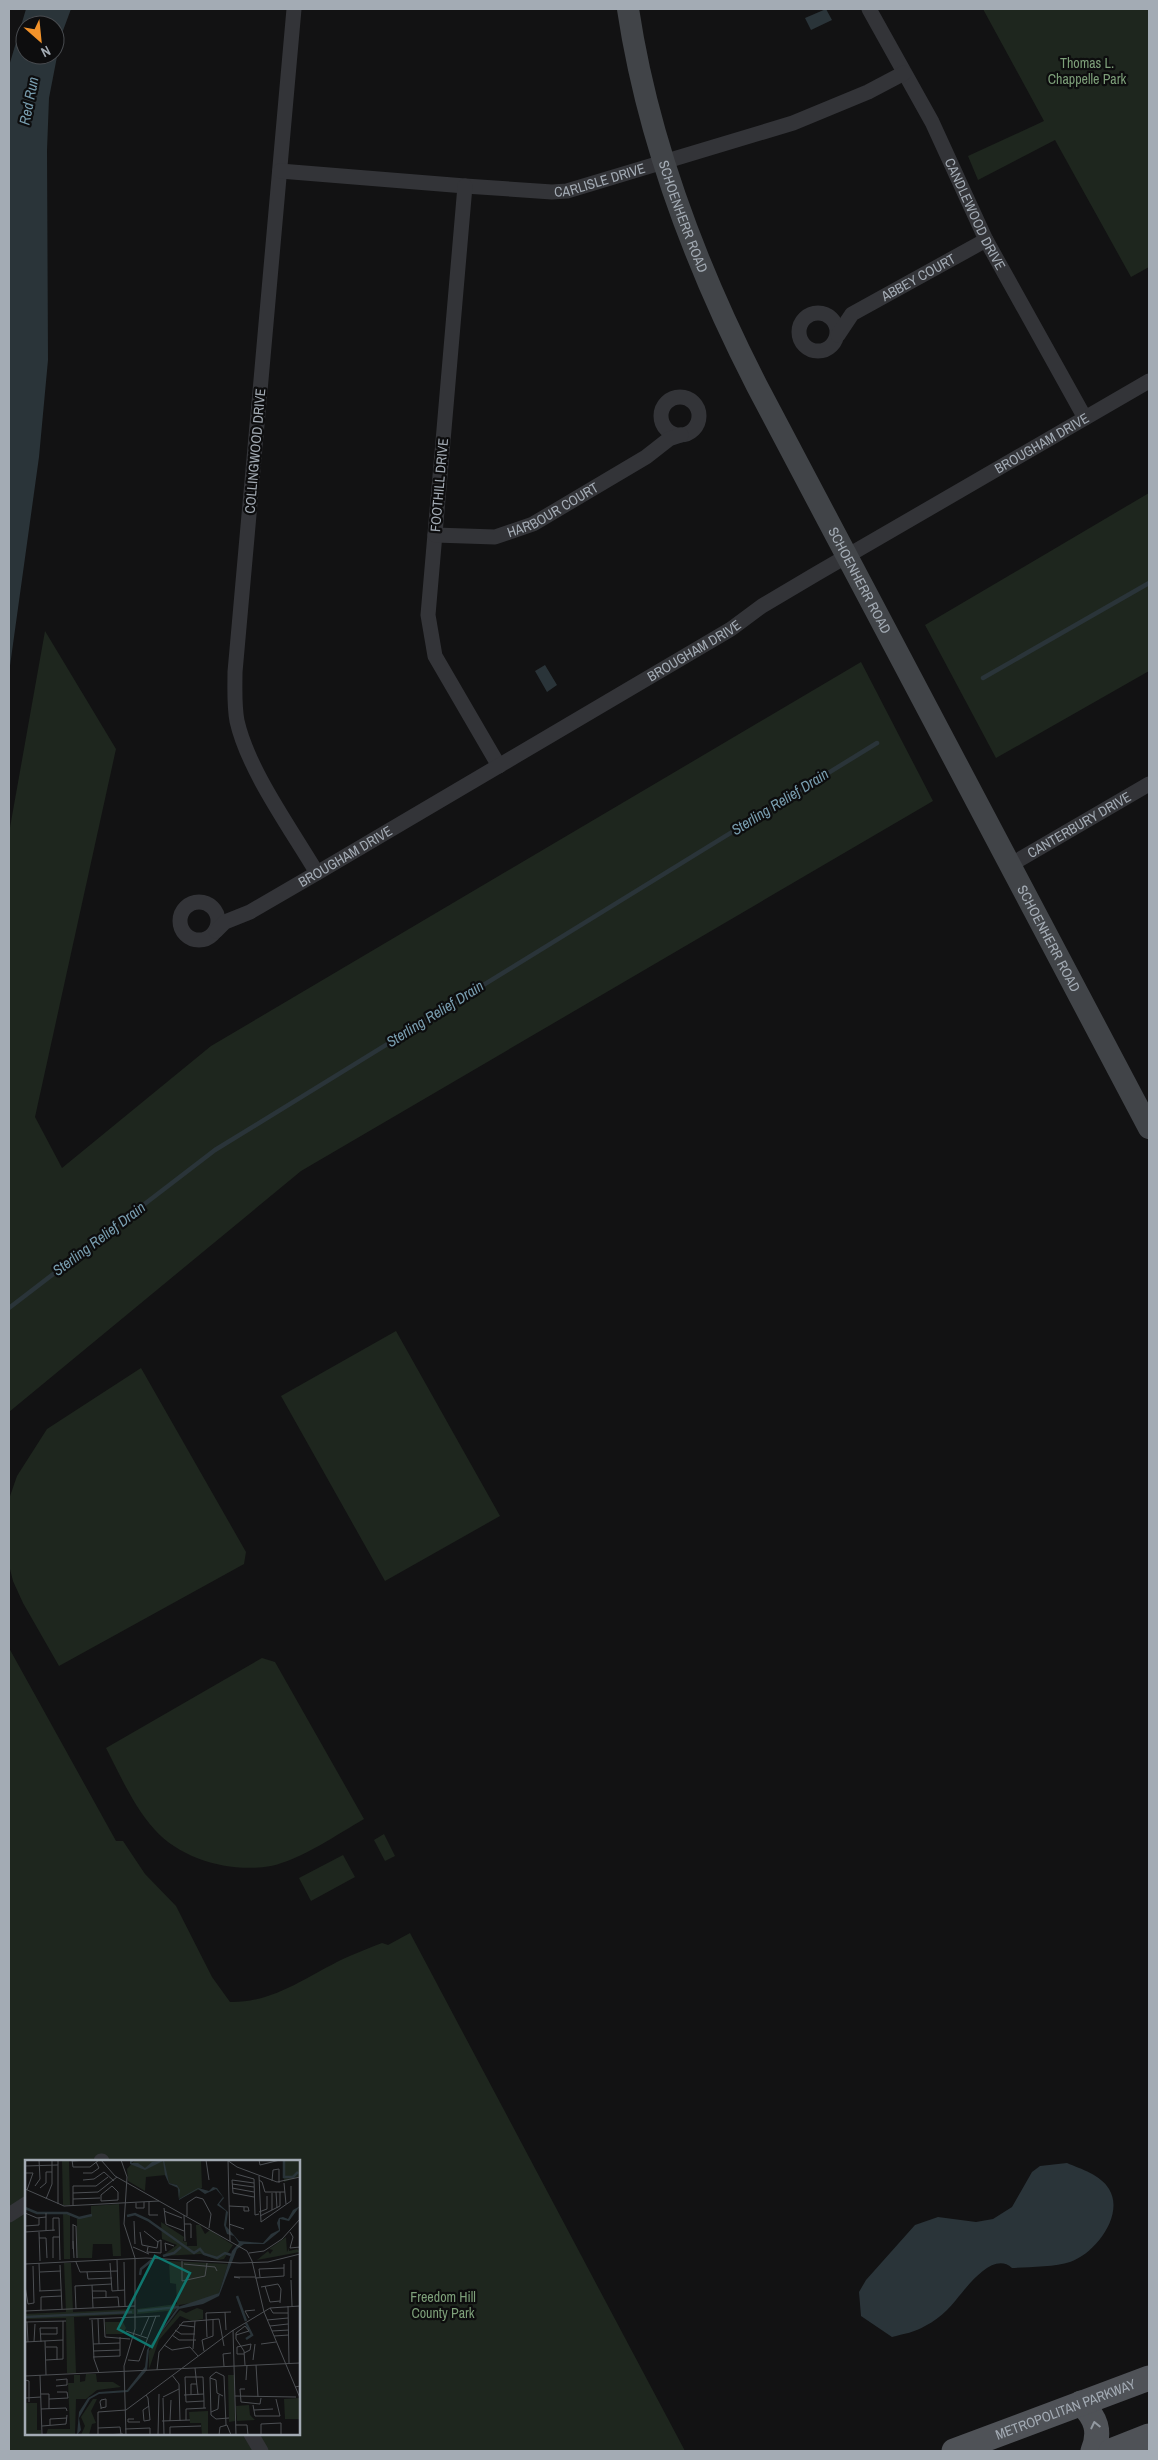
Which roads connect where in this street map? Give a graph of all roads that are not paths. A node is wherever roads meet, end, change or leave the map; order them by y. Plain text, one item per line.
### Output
1 (294, 9) edge
2 (628, 9) edge
3 (869, 9) edge
4 (904, 73) junction
5 (664, 163) junction
6 (280, 171) junction
7 (465, 186) junction
8 (986, 240) junction
9 (827, 314) junction
10 (852, 314) junction
11 (838, 335) junction
12 (1149, 381) edge
13 (1085, 418) junction
14 (662, 422) junction
15 (680, 436) junction
16 (658, 447) junction
17 (435, 535) junction
18 (847, 556) junction
19 (499, 766) junction
20 (1149, 784) edge
21 (1010, 865) junction
22 (317, 873) junction
23 (213, 908) junction
24 (236, 917) junction
25 (216, 930) junction
26 (1149, 1128) edge
27 (25, 2205) edge
28 (9, 2215) edge
29 (1149, 2378) edge
30 (1081, 2403) junction
31 (252, 2435) edge
32 (1149, 2436) edge
33 (261, 2451) edge
34 (954, 2451) edge
35 (1093, 2451) edge
36 (1111, 2451) edge

1 - 6 street, COLLINGWOOD DRIVE
2 - 5 main road, SCHOENHERR ROAD
3 - 4 street, CANDLEWOOD DRIVE
4 - 5 street, CARLISLE DRIVE
4 - 8 street, CANDLEWOOD DRIVE
5 - 7 street, CARLISLE DRIVE
5 - 18 main road, SCHOENHERR ROAD
6 - 7 street, CARLISLE DRIVE
6 - 22 street, COLLINGWOOD DRIVE
7 - 17 street, FOOTHILL DRIVE
8 - 10 street, ABBEY COURT
8 - 13 street, CANDLEWOOD DRIVE
9 - 10 street, ABBEY COURT
9 - 11 street
9 - 11 street, ABBEY COURT
10 - 11 street, ABBEY COURT
12 - 13 street, BROUGHAM DRIVE
13 - 18 street, BROUGHAM DRIVE
14 - 15 street
14 - 15 street, HARBOUR COURT
14 - 16 street, HARBOUR COURT
15 - 16 street, HARBOUR COURT
16 - 17 street, HARBOUR COURT
17 - 19 street, FOOTHILL DRIVE
18 - 19 street, BROUGHAM DRIVE
18 - 21 main road, SCHOENHERR ROAD
19 - 22 street, BROUGHAM DRIVE
20 - 21 street, CANTERBURY DRIVE
21 - 26 main road, SCHOENHERR ROAD
22 - 24 street, BROUGHAM DRIVE
23 - 24 street, BROUGHAM DRIVE
23 - 25 street
23 - 25 street, BROUGHAM DRIVE
24 - 25 street, BROUGHAM DRIVE
27 - 28 street
29 - 30 main road, METROPOLITAN PARKWAY
30 - 34 main road, METROPOLITAN PARKWAY
35 -> 30 main road
31 - 33 street
32 - 36 main road

